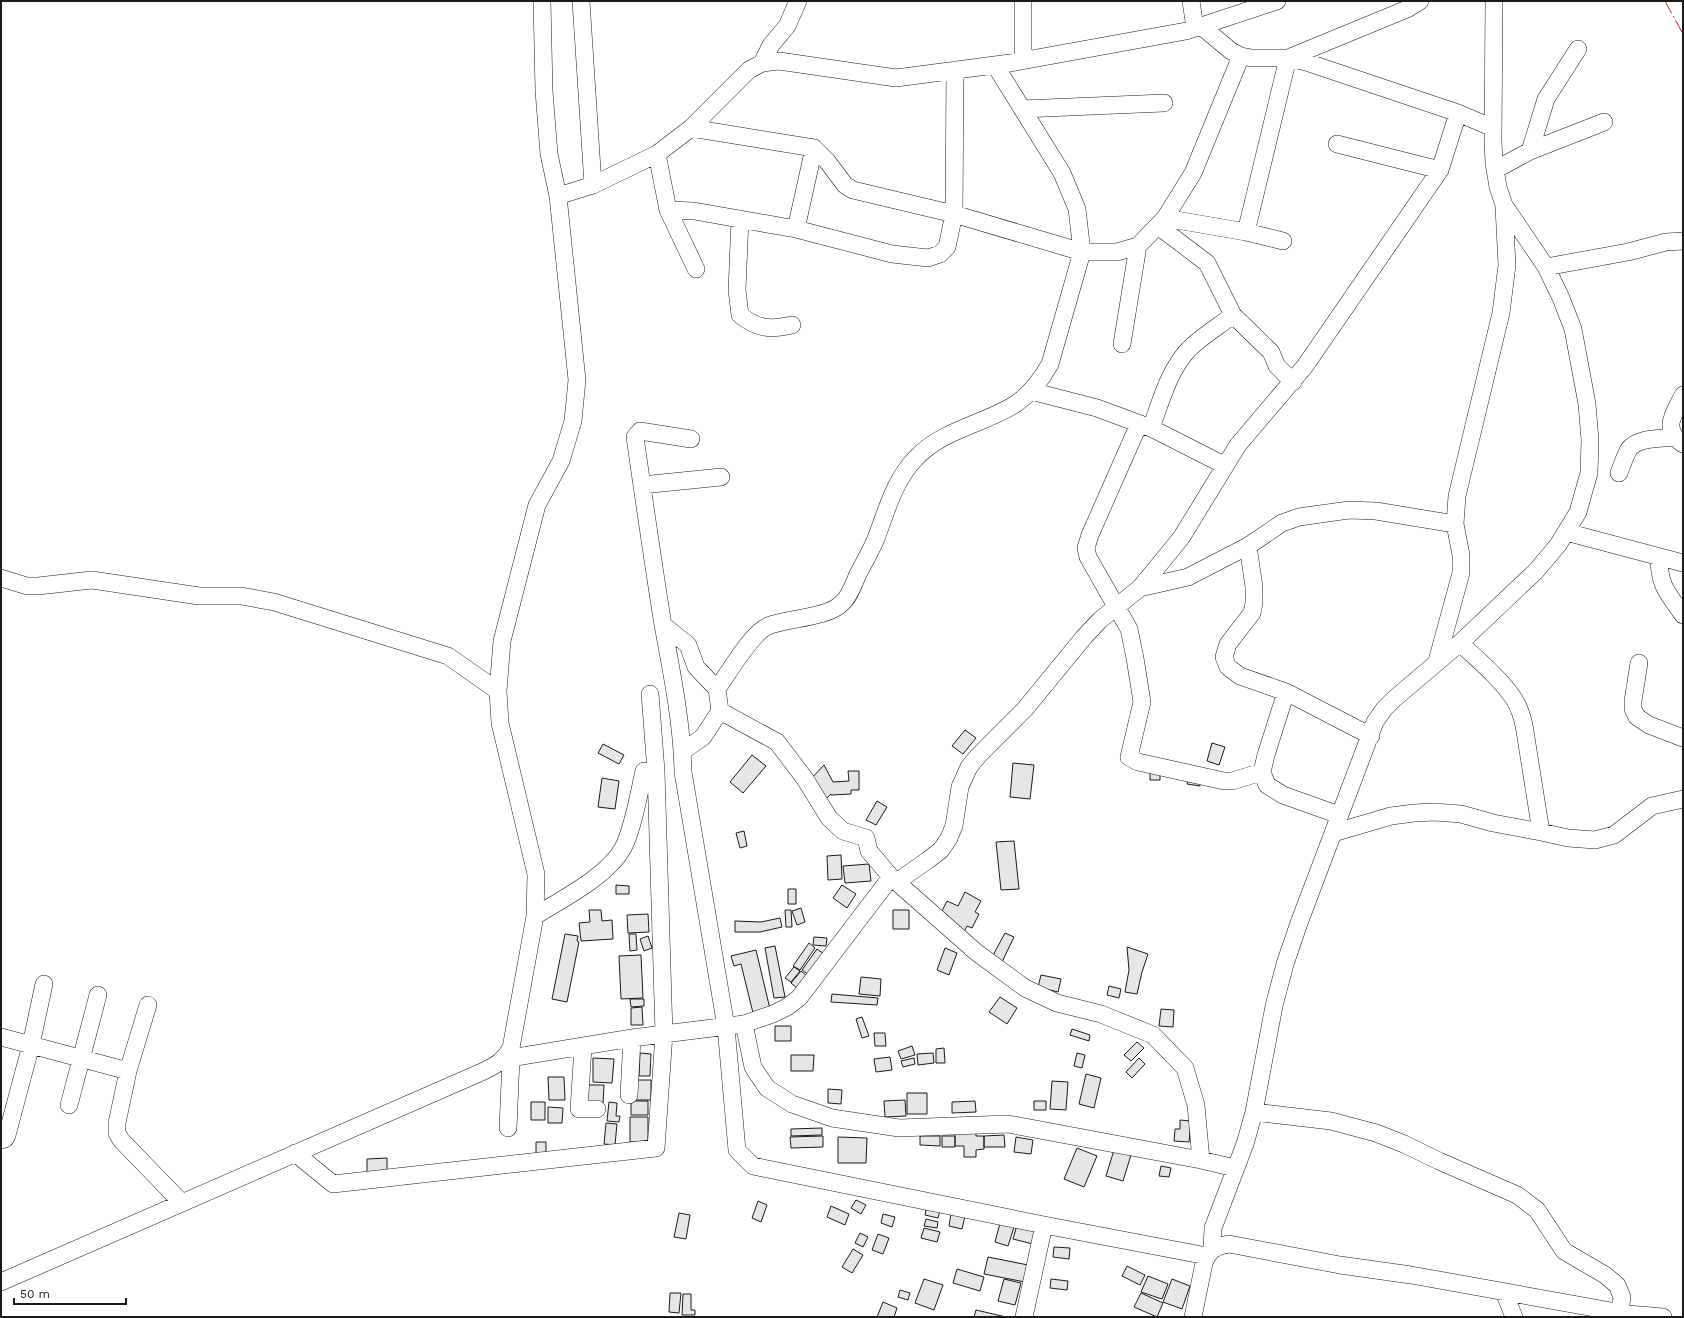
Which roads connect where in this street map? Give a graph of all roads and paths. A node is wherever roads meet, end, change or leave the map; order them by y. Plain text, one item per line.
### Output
1 (542, 1) edge
2 (581, 1) edge
3 (798, 1) edge
4 (1023, 1) edge
5 (1191, 1) edge
6 (1277, 1) edge
7 (1420, 1) edge
8 (1494, 1) edge
9 (1198, 27) junction
10 (1578, 49) dead end
11 (1241, 56) junction
12 (1288, 58) junction
13 (1023, 60) junction
14 (762, 63) junction
15 (995, 65) junction
16 (955, 70) junction
17 (1164, 103) dead end
18 (1022, 109) junction
19 (1458, 113) junction
20 (1604, 122) dead end
21 (691, 128) junction
22 (1493, 128) junction
23 (1337, 144) dead end
24 (814, 148) junction
25 (1530, 151) junction
26 (657, 154) junction
27 (1440, 170) junction
28 (1495, 170) junction
29 (594, 185) junction
30 (558, 196) junction
31 (1504, 205) junction
32 (668, 210) junction
33 (954, 214) junction
34 (740, 219) junction
35 (1162, 222) junction
36 (796, 229) junction
37 (1246, 232) junction
38 (1283, 241) dead end
39 (1683, 241) edge
40 (1138, 246) junction
41 (1082, 252) junction
42 (1546, 267) junction
43 (696, 269) dead end
44 (1233, 315) junction
45 (792, 325) dead end
46 (1122, 344) dead end
47 (1293, 382) junction
48 (1031, 391) junction
49 (1683, 395) edge
50 (1145, 426) junction
51 (691, 439) dead end
52 (1679, 441) edge
53 (1224, 465) junction
54 (1619, 473) dead end
55 (721, 477) dead end
56 (642, 485) junction
57 (1455, 524) junction
58 (1566, 532) junction
59 (1248, 546) junction
60 (1659, 557) junction
61 (1683, 563) edge
62 (1, 578) edge
63 (1140, 588) junction
64 (1115, 607) junction
65 (1683, 615) edge
66 (663, 625) junction
67 (1460, 643) junction
68 (1437, 661) junction
69 (1639, 663) dead end
70 (717, 689) junction
71 (498, 691) junction
72 (1286, 692) junction
73 (650, 694) dead end
74 (720, 711) junction
75 (1371, 736) junction
76 (1683, 738) edge
77 (683, 751) junction
78 (650, 771) junction
79 (683, 772) junction
80 (1262, 772) junction
81 (1683, 799) edge
82 (1339, 815) junction
83 (1541, 832) junction
84 (1333, 833) junction
85 (894, 879) junction
86 (535, 916) junction
87 (44, 984) dead end
88 (98, 995) dead end
89 (148, 1005) dead end
90 (744, 1024) junction
91 (726, 1027) junction
92 (664, 1034) junction
93 (1, 1037) edge
94 (632, 1038) junction
95 (31, 1045) junction
96 (583, 1047) junction
97 (82, 1059) junction
98 (508, 1059) junction
99 (128, 1071) junction
100 (629, 1095) dead end
101 (69, 1105) dead end
102 (597, 1109) dead end
103 (1254, 1112) junction
104 (508, 1128) dead end
105 (1, 1140) edge
106 (296, 1153) junction
107 (1201, 1160) junction
108 (1235, 1168) junction
109 (181, 1202) junction
110 (1044, 1225) junction
111 (1211, 1243) junction
112 (1, 1282) edge
113 (1504, 1292) junction
114 (1625, 1314) edge
115 (1024, 1317) edge
116 (1193, 1317) edge
117 (1514, 1317) edge
118 (1663, 1317) edge

1 - 30 street
2 - 29 street
3 - 14 street
4 - 13 street
5 - 9 street
6 - 9 street
7 - 12 street
8 - 22 street
9 - 11 street
9 - 13 street
10 - 25 street
11 - 12 street
11 - 35 street
12 - 19 street
12 - 37 street
13 - 15 street
14 - 16 street
14 - 21 street
15 - 16 street
15 - 18 street
16 - 33 street
17 - 18 street
18 - 41 street
19 - 22 street
19 - 27 street
20 - 25 street
21 - 24 street
21 - 26 street
22 - 28 street
23 - 27 street
24 - 33 street
24 - 36 street
25 - 28 street
26 - 29 street
26 - 32 street
27 - 47 street
28 - 31 street
29 - 30 street
30 - 71 street
31 - 42 street
31 - 57 street
32 - 34 street
32 - 43 street
33 - 36 street
33 - 41 street
34 - 36 street
34 - 45 street
35 - 37 street
35 - 40 street
35 - 44 street
37 - 38 street
39 - 42 street
40 - 41 street
40 - 46 street
41 - 48 street
42 - 58 street
44 - 47 street
44 - 50 street
47 - 53 street
48 - 50 street
48 - 70 street
49 - 52 street
50 - 53 street
50 - 64 street
51 - 56 street
52 - 54 street
53 - 63 street
55 - 56 street
56 - 66 street
57 - 59 street
57 - 68 street
58 - 60 street
58 - 67 street
59 - 63 street
59 - 72 street
60 - 61 street
60 - 65 street
62 - 71 street
63 - 64 street
64 - 80 street
64 - 85 street
66 - 70 street
66 - 77 street
67 - 68 street
67 - 83 street
68 - 75 street
69 - 76 street
70 - 74 street
71 - 86 street
72 - 75 street
72 - 80 street
73 - 78 street
74 - 77 street
74 - 85 street
75 - 82 street
77 - 79 street
78 - 79 street
78 - 86 street
78 - 92 street
79 - 91 street
80 - 82 street
81 - 83 street
82 - 84 street
83 - 84 street
84 - 103 street
85 - 90 street
85 - 107 street
86 - 98 street
87 - 95 street
88 - 97 street
89 - 99 street
90 - 91 street
90 - 107 street
91 - 92 street
91 - 110 street
92 - 94 street
92 - 106 street
93 - 95 street
94 - 96 street
94 - 100 street
95 - 97 street
95 - 105 street
96 - 98 street
96 - 102 street
97 - 99 street
97 - 101 street
98 - 104 street
98 - 106 street
99 - 109 street
103 - 108 street
103 - 114 street
106 - 109 street
107 - 108 street
108 - 111 street
109 - 112 street
110 - 111 street
110 - 115 street
111 - 113 street
111 - 116 street
113 - 114 street
113 - 117 street
114 - 118 street

